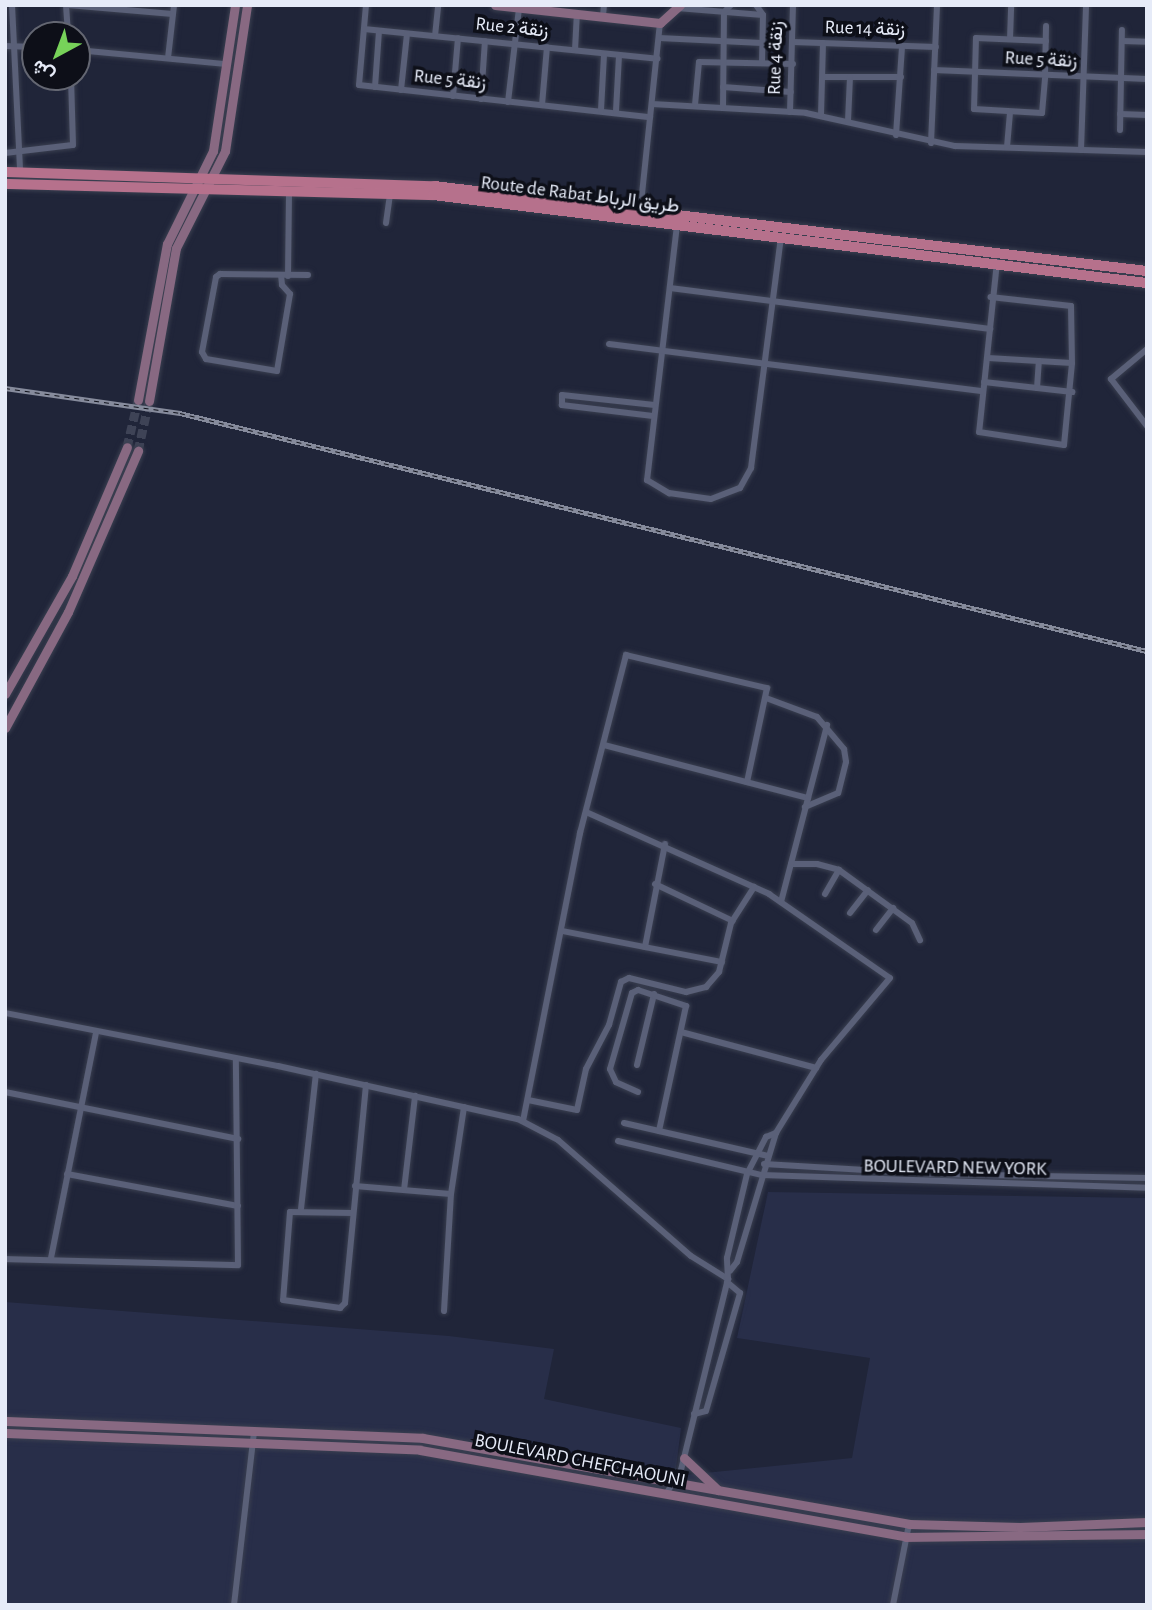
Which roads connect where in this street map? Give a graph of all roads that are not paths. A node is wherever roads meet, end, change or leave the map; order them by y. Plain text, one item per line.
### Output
1 (12, 5) edge
2 (67, 5) edge
3 (174, 5) edge
4 (235, 5) edge
5 (247, 5) edge
6 (366, 5) edge
7 (438, 5) edge
8 (495, 5) edge
9 (604, 5) edge
10 (731, 5) edge
11 (756, 5) edge
12 (793, 5) edge
13 (937, 5) edge
14 (1011, 5) edge
15 (1086, 5) edge
16 (530, 7) edge
17 (678, 7) edge
18 (519, 8) junction
19 (724, 12) junction
20 (577, 13) junction
21 (173, 14) junction
22 (763, 15) junction
23 (603, 16) junction
24 (660, 23) junction
25 (1046, 26) dead end
26 (364, 29) junction
27 (1122, 30) dead end
28 (379, 31) junction
29 (407, 34) junction
30 (435, 36) junction
31 (458, 38) junction
32 (659, 38) junction
33 (1010, 39) junction
34 (485, 41) junction
35 (1046, 41) junction
36 (1122, 41) junction
37 (723, 42) junction
38 (793, 42) junction
39 (1147, 42) edge
40 (762, 43) junction
41 (823, 43) junction
42 (513, 44) junction
43 (9, 46) edge
44 (902, 46) junction
45 (547, 47) junction
46 (936, 47) junction
47 (575, 50) junction
48 (91, 51) edge
49 (604, 54) junction
50 (619, 55) junction
51 (168, 58) junction
52 (657, 59) junction
53 (723, 62) junction
54 (762, 62) junction
55 (226, 64) junction
56 (793, 64) junction
57 (934, 70) junction
58 (974, 73) junction
59 (1045, 75) junction
60 (823, 76) junction
61 (850, 77) junction
62 (901, 77) junction
63 (1084, 78) junction
64 (1121, 78) junction
65 (1147, 79) edge
66 (375, 87) junction
67 (723, 87) junction
68 (401, 90) junction
69 (71, 91) edge
70 (791, 92) junction
71 (453, 96) junction
72 (481, 99) junction
73 (508, 102) junction
74 (652, 104) junction
75 (542, 105) junction
76 (695, 106) junction
77 (723, 107) junction
78 (601, 110) junction
79 (616, 111) junction
80 (790, 112) junction
81 (1010, 112) junction
82 (1120, 114) junction
83 (821, 115) junction
84 (1147, 116) edge
85 (650, 117) junction
86 (848, 121) junction
87 (1119, 130) dead end
88 (896, 135) junction
89 (931, 143) junction
90 (1007, 147) junction
91 (1081, 150) junction
92 (1147, 152) edge
93 (5, 153) edge
94 (20, 153) junction
95 (20, 171) junction
96 (5, 172) edge
97 (199, 182) junction
98 (212, 182) junction
99 (5, 184) edge
100 (289, 189) junction
101 (390, 194) junction
102 (640, 214) junction
103 (386, 223) dead end
104 (677, 225) junction
105 (781, 237) junction
106 (998, 259) junction
107 (1147, 271) edge
108 (308, 275) dead end
109 (285, 276) junction
110 (1147, 283) edge
111 (670, 288) junction
112 (991, 297) junction
113 (773, 301) junction
114 (990, 329) junction
115 (609, 344) dead end
116 (662, 349) junction
117 (1147, 349) edge
118 (988, 358) junction
119 (1039, 361) junction
120 (765, 363) junction
121 (1072, 363) junction
122 (984, 382) junction
123 (1037, 388) junction
124 (983, 391) junction
125 (1072, 393) junction
126 (138, 400) tunnel mouth
127 (602, 400) junction
128 (149, 401) tunnel mouth
129 (654, 405) junction
130 (601, 410) junction
131 (653, 416) junction
132 (1147, 426) edge
133 (127, 447) tunnel mouth
134 (138, 451) tunnel mouth
135 (88, 543) junction
136 (98, 547) junction
137 (5, 694) edge
138 (766, 698) junction
139 (827, 725) junction
140 (5, 728) edge
141 (604, 745) junction
142 (747, 782) junction
143 (808, 798) junction
144 (805, 807) junction
145 (586, 812) junction
146 (665, 845) junction
147 (791, 864) junction
148 (839, 870) junction
149 (655, 884) junction
150 (754, 887) junction
151 (868, 890) junction
152 (825, 894) dead end
153 (781, 902) junction
154 (892, 908) junction
155 (850, 913) dead end
156 (733, 921) junction
157 (876, 930) dead end
158 (562, 931) junction
159 (920, 940) dead end
160 (645, 947) junction
161 (722, 962) junction
162 (654, 994) junction
163 (5, 1013) edge
164 (96, 1032) junction
165 (681, 1032) junction
166 (236, 1060) junction
167 (637, 1065) dead end
168 (816, 1068) junction
169 (316, 1074) junction
170 (366, 1085) junction
171 (6, 1092) edge
172 (638, 1092) dead end
173 (415, 1096) junction
174 (528, 1100) junction
175 (5, 1102) edge
176 (81, 1107) junction
177 (464, 1107) junction
178 (523, 1121) junction
179 (624, 1123) dead end
180 (659, 1131) junction
181 (776, 1133) junction
182 (238, 1139) junction
183 (618, 1141) dead end
184 (754, 1154) junction
185 (768, 1156) junction
186 (764, 1164) junction
187 (866, 1172) junction
188 (67, 1174) junction
189 (747, 1174) junction
190 (933, 1174) junction
191 (762, 1175) junction
192 (1060, 1176) junction
193 (1147, 1178) edge
194 (865, 1182) junction
195 (932, 1184) junction
196 (355, 1186) junction
197 (1061, 1186) junction
198 (1147, 1188) edge
199 (404, 1190) junction
200 (451, 1194) junction
201 (238, 1206) junction
202 (301, 1209) junction
203 (353, 1213) junction
204 (51, 1258) junction
205 (5, 1259) edge
206 (729, 1277) junction
207 (444, 1311) dead end
208 (694, 1413) junction
209 (5, 1421) edge
210 (5, 1433) edge
211 (254, 1433) junction
212 (253, 1446) junction
213 (684, 1458) junction
214 (675, 1483) junction
215 (720, 1491) junction
216 (664, 1496) junction
217 (794, 1504) junction
218 (792, 1517) junction
219 (1147, 1522) edge
220 (909, 1524) junction
221 (1084, 1525) junction
222 (1147, 1534) edge
223 (906, 1537) junction
224 (1086, 1537) junction
225 (234, 1605) edge
226 (893, 1605) edge

1 - 43 street
2 - 21 street
3 - 21 street
4 - 55 street
5 - 98 street
6 - 26 street
7 - 30 street
8 - 18 street
9 - 23 street
10 - 19 street
11 - 22 street
12 - 38 street, Rue 4 زنقة
13 - 46 street
14 - 33 street
15 - 63 street
16 - 18 street
16 - 20 street
17 - 19 street
17 - 24 street
18 - 42 street
19 - 22 street
19 - 37 street
20 - 23 street
20 - 47 street
21 - 51 street
22 - 40 street
23 - 24 street
24 - 32 street
25 - 35 street
26 - 28 street, Rue 2 زنقة
26 - 66 street, Rue 5 زنقة
27 - 36 street
28 - 29 street, Rue 2 زنقة
28 - 66 street
29 - 30 street, Rue 2 زنقة
29 - 68 street
30 - 31 street, Rue 2 زنقة
31 - 34 street, Rue 2 زنقة
31 - 71 street
32 - 37 street
32 - 52 street
33 - 35 street
33 - 58 street
34 - 42 street, Rue 2 زنقة
34 - 72 street
35 - 59 street
36 - 39 street
36 - 64 street
37 - 40 street
37 - 53 street
38 - 41 street, Rue 14 زنقة
38 - 56 street, Rue 4 زنقة
40 - 54 street
41 - 44 street, Rue 14 زنقة
41 - 60 street
42 - 45 street, Rue 2 زنقة
42 - 73 street
43 - 94 street
44 - 46 street, Rue 14 زنقة
44 - 62 street
45 - 47 street, Rue 2 زنقة
45 - 75 street
46 - 57 street
47 - 49 street, Rue 2 زنقة
48 - 51 street
49 - 50 street, Rue 2 زنقة
49 - 78 street
50 - 52 street, Rue 2 زنقة
50 - 79 street
51 - 55 street
52 - 74 street
53 - 54 street
53 - 67 street
53 - 76 street
54 - 56 street
55 - 97 street
56 - 70 street, Rue 4 زنقة
57 - 58 street, Rue 5 زنقة
57 - 89 street
58 - 59 street, Rue 5 زنقة
58 - 81 street
59 - 63 street, Rue 5 زنقة
59 - 81 street
60 - 61 street
60 - 83 street
61 - 62 street
61 - 86 street
62 - 88 street
63 - 64 street, Rue 5 زنقة
63 - 91 street
64 - 65 street, Rue 5 زنقة
64 - 82 street
66 - 68 street, Rue 5 زنقة
67 - 70 street
67 - 77 street
68 - 71 street, Rue 5 زنقة
69 - 94 street
70 - 80 street, Rue 4 زنقة
71 - 72 street, Rue 5 زنقة
72 - 73 street, Rue 5 زنقة
73 - 75 street, Rue 5 زنقة
74 - 76 street
74 - 85 street
75 - 78 street, Rue 5 زنقة
76 - 77 street
77 - 80 street
78 - 79 street, Rue 5 زنقة
79 - 85 street, Rue 5 زنقة
80 - 83 street
81 - 90 street
82 - 84 street
82 - 87 street
83 - 86 street
85 - 102 street
86 - 88 street
88 - 89 street
89 - 90 street
90 - 91 street
91 - 92 street
93 - 94 street
94 - 95 street
95 - 96 main road, Route de Rabat طريق الرباط
95 - 97 main road, Route de Rabat طريق الرباط
97 - 98 main road, Route de Rabat طريق الرباط
97 - 99 main road, Route de Rabat طريق الرباط
97 - 126 street
98 - 100 main road, Route de Rabat طريق الرباط
98 - 102 main road, Route de Rabat طريق الرباط
98 - 128 street
100 - 101 main road, Route de Rabat طريق الرباط
100 - 109 street
101 - 102 main road, Route de Rabat طريق الرباط
101 - 103 street
102 - 104 main road, Route de Rabat طريق الرباط
102 - 106 main road, Route de Rabat طريق الرباط
104 - 105 main road, Route de Rabat طريق الرباط
104 - 111 street
105 - 106 main road, Route de Rabat طريق الرباط
105 - 113 street
106 - 107 main road, Route de Rabat طريق الرباط
106 - 110 main road, Route de Rabat طريق الرباط
106 - 112 street
108 - 109 street
109 - 109 street
111 - 113 street
111 - 116 street
112 - 114 street
112 - 121 street
113 - 114 street
113 - 120 street
114 - 118 street
115 - 116 street
116 - 120 street
116 - 129 street
117 - 132 street
118 - 119 street
118 - 122 street
119 - 121 street
119 - 123 street
120 - 124 street
120 - 131 street
121 - 125 street
122 - 123 street
122 - 124 street
123 - 125 street
124 - 125 street
127 - 129 street
127 - 130 street
127 - 130 street
129 - 131 street
130 - 131 street
133 - 135 street
134 - 136 street
135 - 136 street
135 - 137 street
136 - 140 street
138 - 139 street
138 - 141 street
138 - 142 street
139 - 143 street
139 - 144 street
141 - 142 street
141 - 145 street
142 - 143 street
143 - 144 street
144 - 147 street
145 - 146 street
145 - 158 street
146 - 149 street
146 - 150 street
147 - 148 street
147 - 153 street
148 - 151 street
148 - 152 street
149 - 156 street
149 - 160 street
150 - 153 street
150 - 156 street
151 - 154 street
151 - 155 street
153 - 168 street
154 - 157 street
154 - 159 street
156 - 161 street
158 - 160 street
158 - 174 street
160 - 161 street
161 - 174 street
162 - 165 street
162 - 167 street
162 - 172 street
163 - 164 street
164 - 166 street
164 - 176 street
165 - 168 street
165 - 180 street
166 - 169 street
166 - 182 street
168 - 181 street
169 - 170 street
169 - 202 street
170 - 173 street
170 - 196 street
171 - 175 street
171 - 176 street
173 - 177 street
173 - 199 street
174 - 178 street
176 - 182 street
176 - 188 street
177 - 178 street
177 - 200 street
178 - 206 street
179 - 180 street
180 - 184 street
181 - 184 street
181 - 185 street
182 - 201 street
183 - 189 street, BOULEVARD NEW YORK
184 - 185 street
184 - 189 street
185 - 186 street
186 - 187 street, BOULEVARD NEW YORK
186 - 191 street
187 - 190 street, BOULEVARD NEW YORK
187 - 194 street
188 - 201 street
188 - 204 street
189 - 191 street, BOULEVARD NEW YORK
189 - 206 street
190 - 192 street, BOULEVARD NEW YORK
190 - 195 street
191 - 194 street, BOULEVARD NEW YORK
191 - 206 street
192 - 193 street, BOULEVARD NEW YORK
192 - 197 street
194 - 195 street, BOULEVARD NEW YORK
195 - 197 street, BOULEVARD NEW YORK
196 - 199 street
196 - 203 street
197 - 198 street, BOULEVARD NEW YORK
199 - 200 street
200 - 207 street
201 - 204 street
202 - 203 street
202 - 203 street
204 - 205 street
206 - 208 street
206 - 208 street
208 - 213 street
209 - 211 street, BOULEVARD CHEFCHAOUNI
210 - 212 street, BOULEVARD CHEFCHAOUNI
211 - 212 street
211 - 214 street, BOULEVARD CHEFCHAOUNI
212 - 216 street, BOULEVARD CHEFCHAOUNI
212 - 225 street
213 - 214 street
213 - 215 street
214 - 215 street, BOULEVARD CHEFCHAOUNI
214 - 216 street
215 - 217 street, BOULEVARD CHEFCHAOUNI
216 - 218 street, BOULEVARD CHEFCHAOUNI
217 - 218 street
217 - 220 street, BOULEVARD CHEFCHAOUNI
218 - 223 street, BOULEVARD CHEFCHAOUNI
219 - 221 street, BOULEVARD CHEFCHAOUNI
220 - 221 street, BOULEVARD CHEFCHAOUNI
220 - 223 street
221 - 224 street
222 - 224 street, BOULEVARD CHEFCHAOUNI
223 - 224 street, BOULEVARD CHEFCHAOUNI
223 - 226 street

